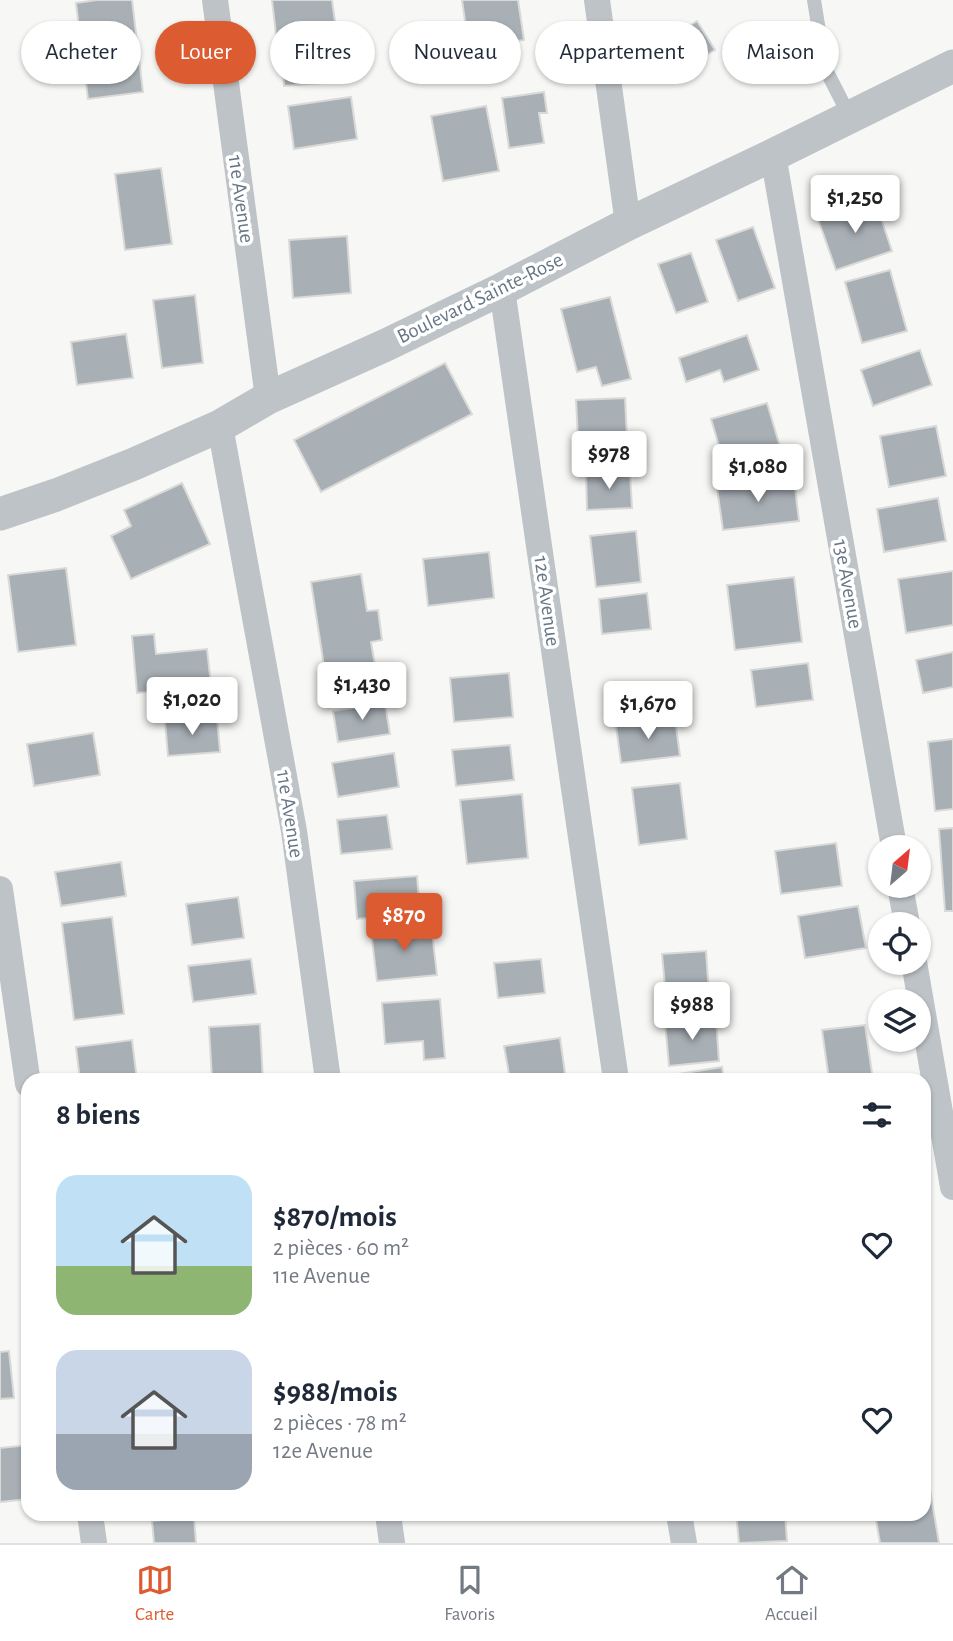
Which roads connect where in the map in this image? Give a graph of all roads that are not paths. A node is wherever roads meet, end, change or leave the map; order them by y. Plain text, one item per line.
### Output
1 (215, 0) edge
2 (597, 0) edge
3 (814, 0) edge
4 (953, 66) edge
5 (850, 117) junction
6 (773, 155) junction
7 (628, 224) junction
8 (502, 289) junction
9 (268, 398) junction
10 (220, 426) junction
11 (0, 514) edge
12 (892, 835) edge
13 (0, 889) edge
14 (916, 975) edge
15 (26, 1073) edge
16 (327, 1073) edge
17 (616, 1073) edge
18 (953, 1187) edge
19 (91, 1521) edge
20 (389, 1521) edge
21 (680, 1521) edge
22 (94, 1543) edge
23 (392, 1543) edge
24 (684, 1543) edge

1 - 9 street, 11e Avenue
2 - 7 street
3 - 5 lane
4 - 5 street, Boulevard Sainte-Rose
5 - 6 street, Boulevard Sainte-Rose
6 - 7 street, Boulevard Sainte-Rose
6 - 12 street, 13e Avenue
7 - 8 street, Boulevard Sainte-Rose
8 - 9 street, Boulevard Sainte-Rose
8 - 17 street, 12e Avenue
9 - 10 street, Boulevard Sainte-Rose
10 - 11 street, Boulevard Sainte-Rose
10 - 16 street, 11e Avenue
13 - 15 street
14 - 18 street
19 - 22 street
20 - 23 street
21 - 24 street

